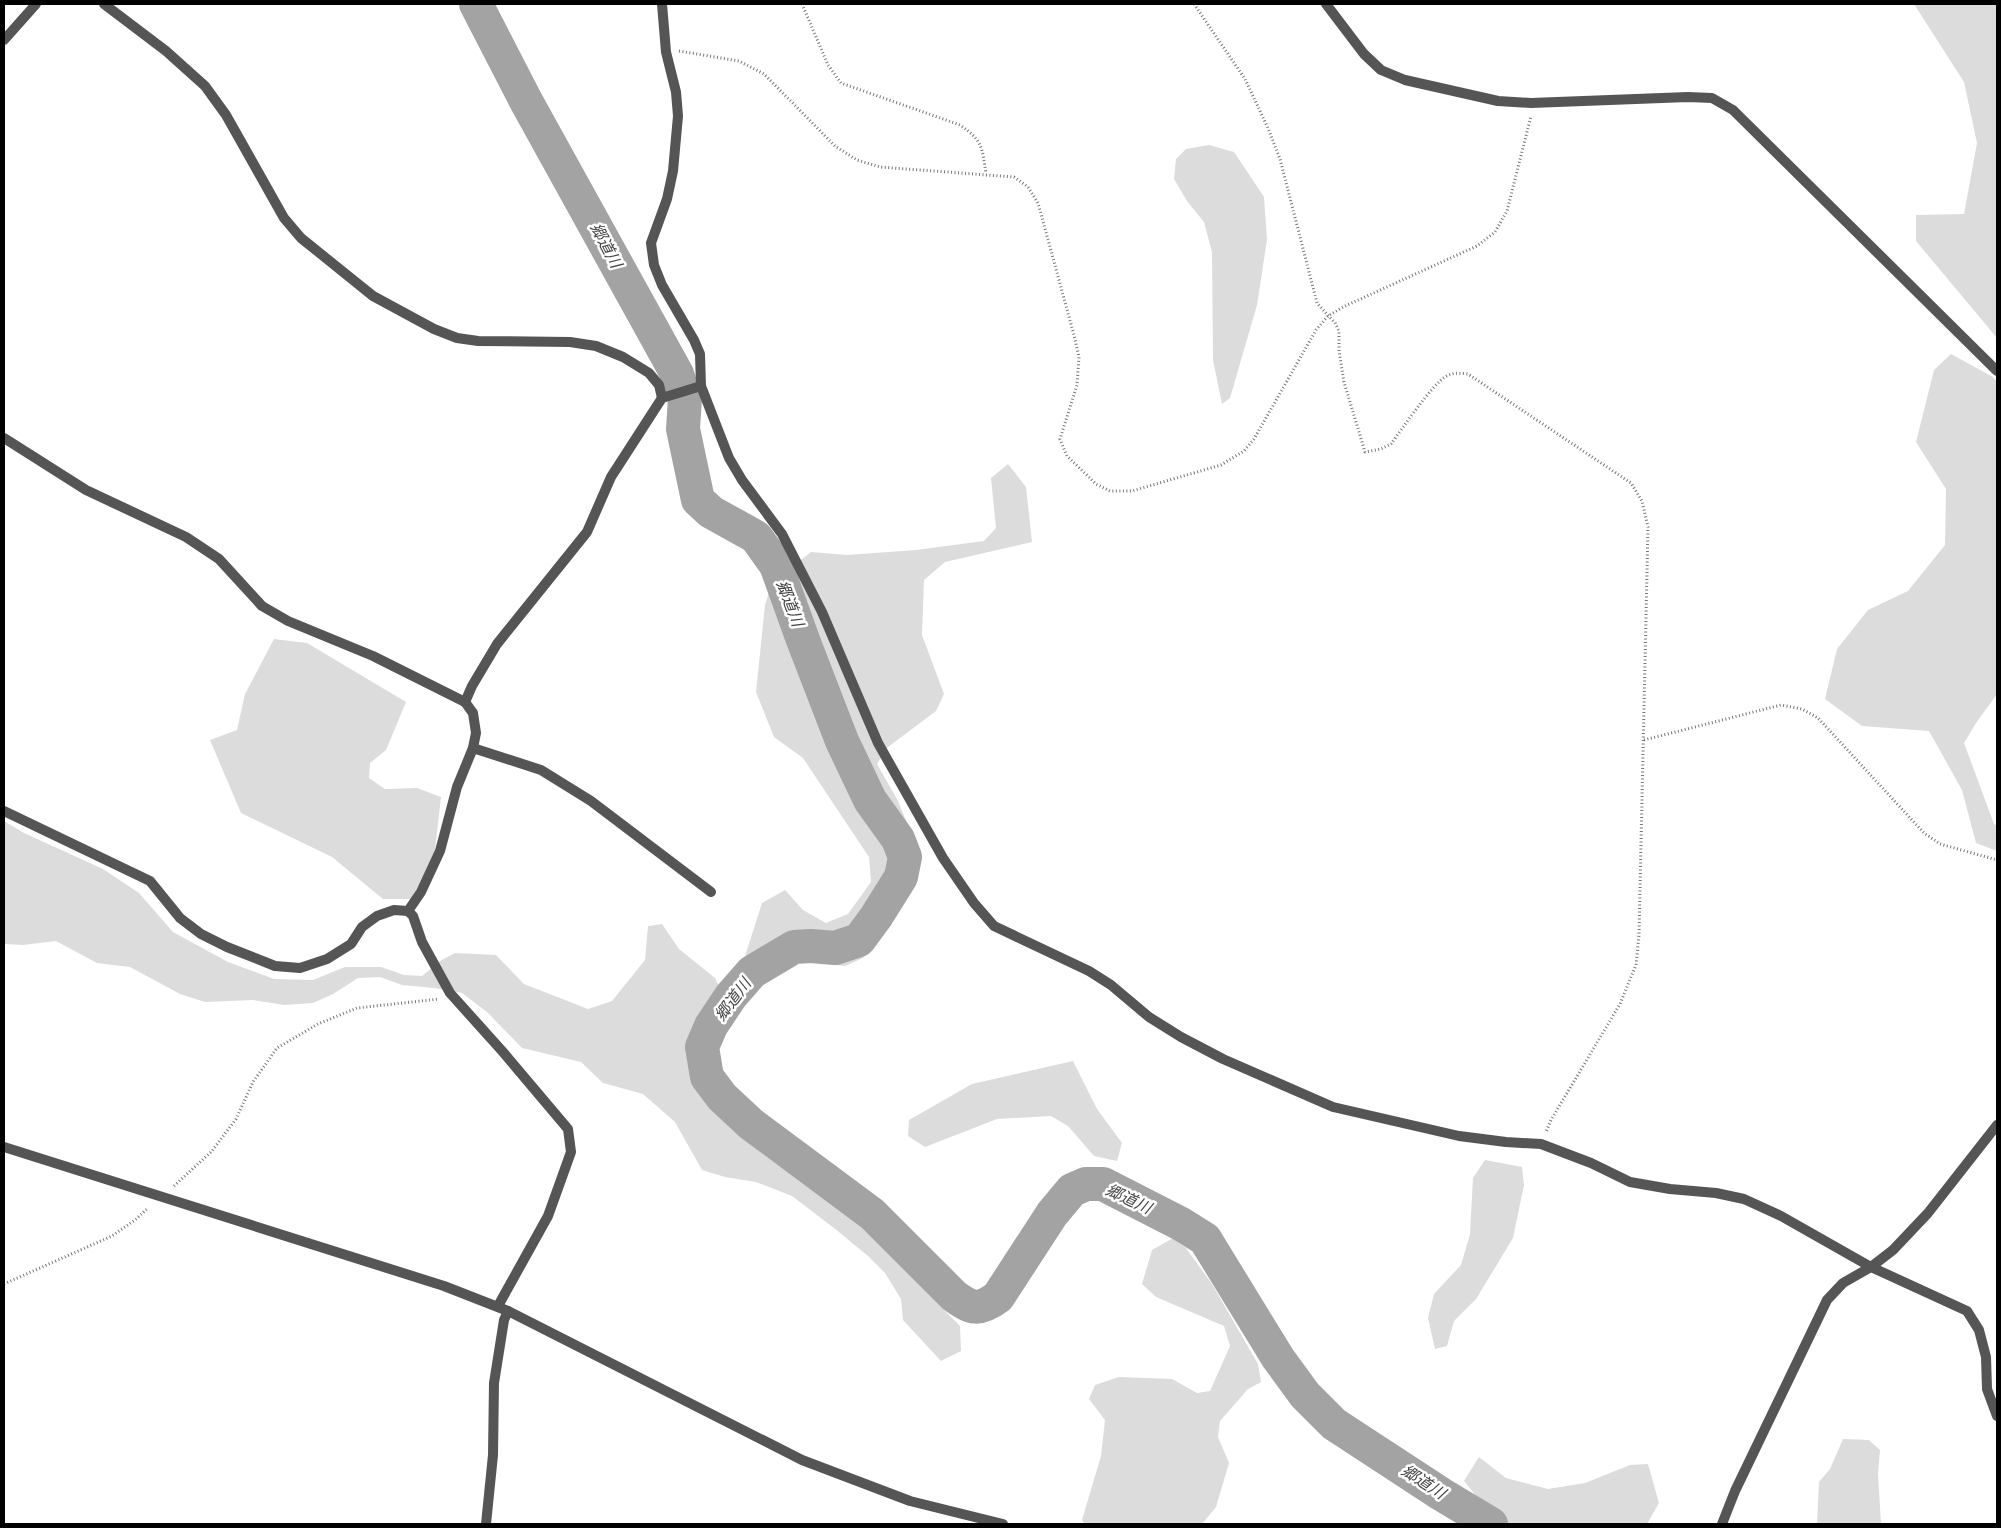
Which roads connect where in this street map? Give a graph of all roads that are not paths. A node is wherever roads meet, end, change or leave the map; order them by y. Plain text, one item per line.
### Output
1 (36, 4) edge
2 (104, 4) edge
3 (662, 4) edge
4 (1326, 4) edge
5 (4, 40) edge
6 (1997, 371) edge
7 (696, 388) junction
8 (667, 398) junction
9 (4, 438) edge
10 (465, 702) junction
11 (473, 748) junction
12 (4, 811) edge
13 (711, 892) dead end
14 (408, 911) junction
15 (1997, 1125) edge
16 (4, 1147) edge
17 (1871, 1267) junction
18 (498, 1306) junction
19 (508, 1310) junction
20 (1997, 1416) edge
21 (486, 1524) edge
22 (1003, 1524) edge
23 (1722, 1524) edge

1 - 5 street
2 - 8 street
3 - 7 street
4 - 6 street
7 - 8 street
7 - 17 street
8 - 10 street
9 - 10 street
10 - 11 street
11 - 13 street
11 - 14 street
12 - 14 street
14 - 18 street
15 - 17 street
16 - 18 street
17 - 20 street
17 - 23 street
18 - 19 street
19 - 21 street
19 - 22 street

